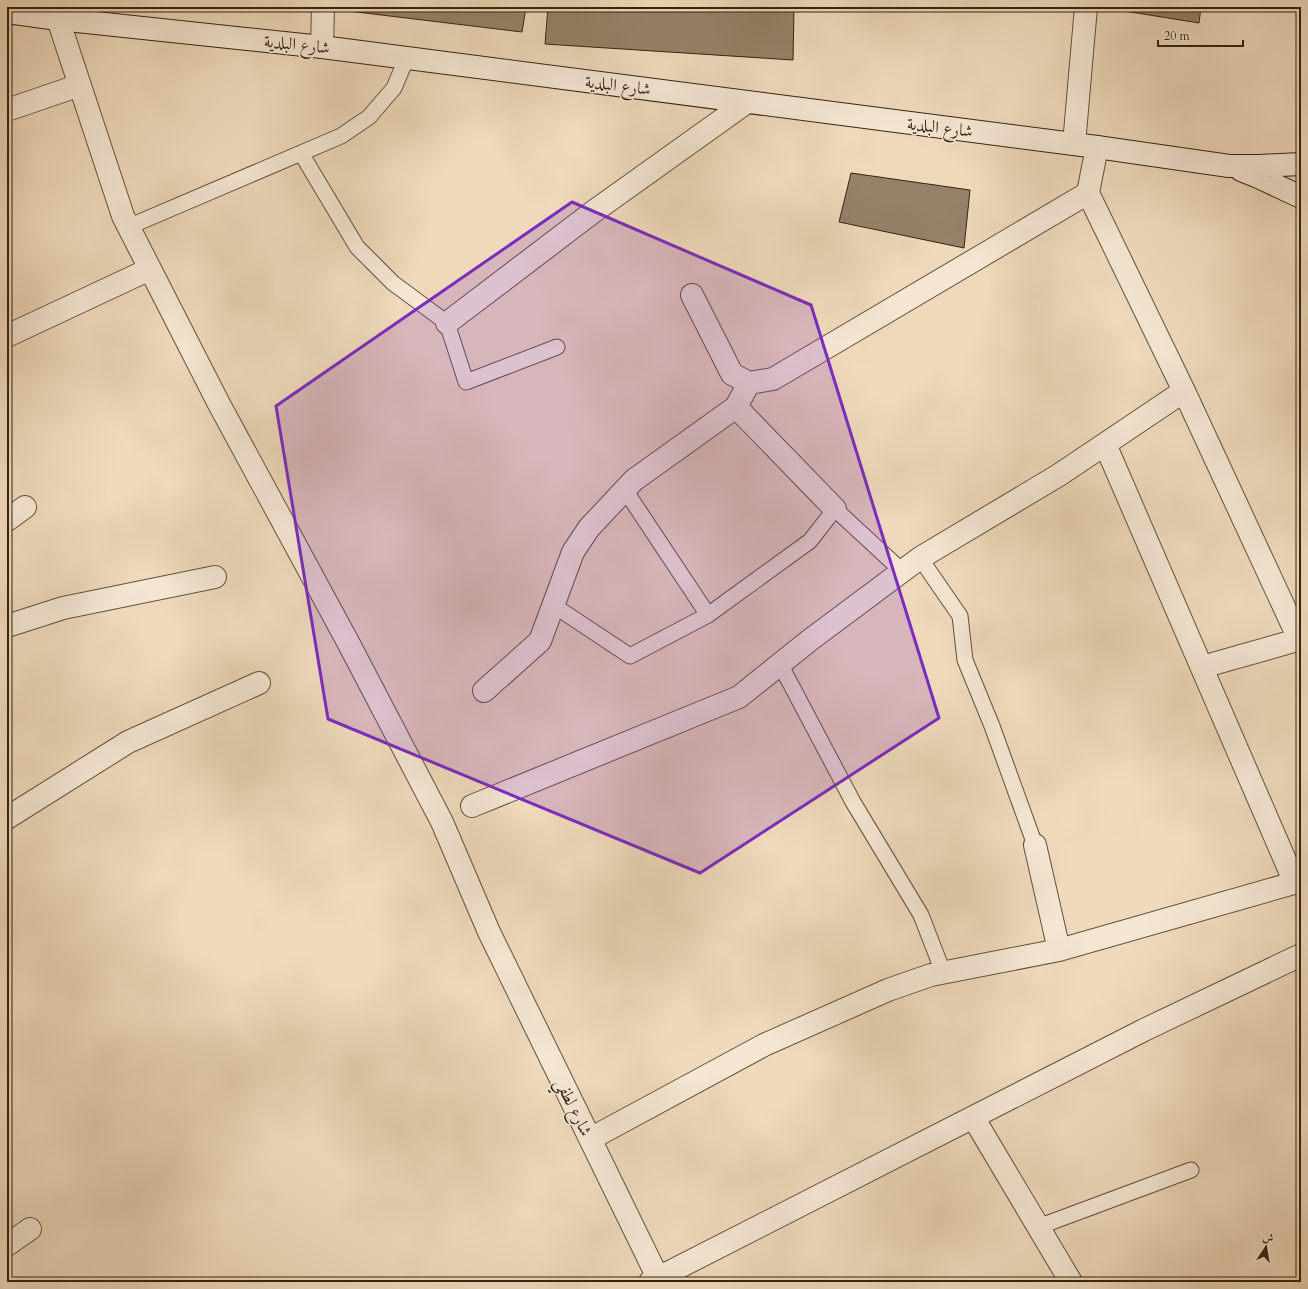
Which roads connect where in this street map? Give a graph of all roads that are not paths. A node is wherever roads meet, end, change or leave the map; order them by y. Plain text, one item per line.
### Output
1 (323, 7) edge
2 (1086, 7) edge
3 (7, 12) edge
4 (33, 12) edge
5 (58, 19) junction
6 (322, 47) junction
7 (407, 58) junction
8 (80, 85) junction
9 (748, 102) junction
10 (7, 110) edge
11 (1074, 144) junction
12 (1097, 147) junction
13 (301, 153) junction
14 (1301, 164) edge
15 (1229, 166) junction
16 (1088, 194) junction
17 (1301, 197) edge
18 (128, 227) junction
19 (150, 269) junction
20 (692, 296) dead end
21 (447, 323) junction
22 (7, 336) edge
23 (557, 347) dead end
24 (749, 383) junction
25 (1184, 391) junction
26 (736, 407) junction
27 (1105, 444) junction
28 (624, 490) junction
29 (26, 507) dead end
30 (834, 509) junction
31 (7, 520) edge
32 (920, 558) junction
33 (902, 570) junction
34 (215, 577) dead end
35 (553, 605) junction
36 (708, 615) junction
37 (7, 626) edge
38 (1300, 639) edge
39 (780, 664) junction
40 (1202, 667) junction
41 (259, 684) dead end
42 (484, 691) dead end
43 (472, 806) dead end
44 (7, 818) edge
45 (1035, 845) joint
46 (1298, 882) edge
47 (1059, 950) junction
48 (1301, 955) edge
49 (943, 972) junction
50 (973, 1117) junction
51 (590, 1139) junction
52 (1191, 1170) dead end
53 (1038, 1227) junction
54 (30, 1229) dead end
55 (7, 1244) edge
56 (656, 1281) edge
57 (1071, 1282) edge

1 - 6 street
2 - 11 street
3 - 4 street, شارع البلدية
4 - 5 street, شارع البلدية
5 - 6 street, شارع البلدية
5 - 8 street, شارع لطفي
6 - 7 street, شارع البلدية
7 - 9 street, شارع البلدية
7 - 13 lane
8 - 10 street
8 - 18 street, شارع لطفي
9 - 11 street, شارع البلدية
9 - 21 street
11 - 12 street, شارع البلدية
12 - 15 street, شارع البلدية
12 - 16 street
13 - 18 lane
13 - 21 lane
14 - 15 street, شارع البلدية
15 - 17 street, شارع البلدية
16 - 24 street
16 - 25 street
18 - 19 street, شارع لطفي
19 - 22 street
19 - 51 street, شارع لطفي
20 - 24 street
21 - 23 lane
24 - 26 street
25 - 27 street
25 - 38 street
26 - 28 street
26 - 30 street
27 - 32 street
27 - 40 street
28 - 35 street
28 - 36 lane
29 - 31 street
30 - 33 lane
30 - 36 lane
32 - 33 street
32 - 45 lane
33 - 39 street
34 - 37 street
35 - 36 lane
35 - 42 street
38 - 40 street
39 - 43 street
39 - 49 lane
40 - 46 street
41 - 44 street
45 - 47 street
46 - 47 street
47 - 49 street
48 - 50 street
49 - 51 street
50 - 53 street
50 - 56 street
51 - 56 street, شارع لطفي
52 - 53 lane
53 - 57 street
54 - 55 street

